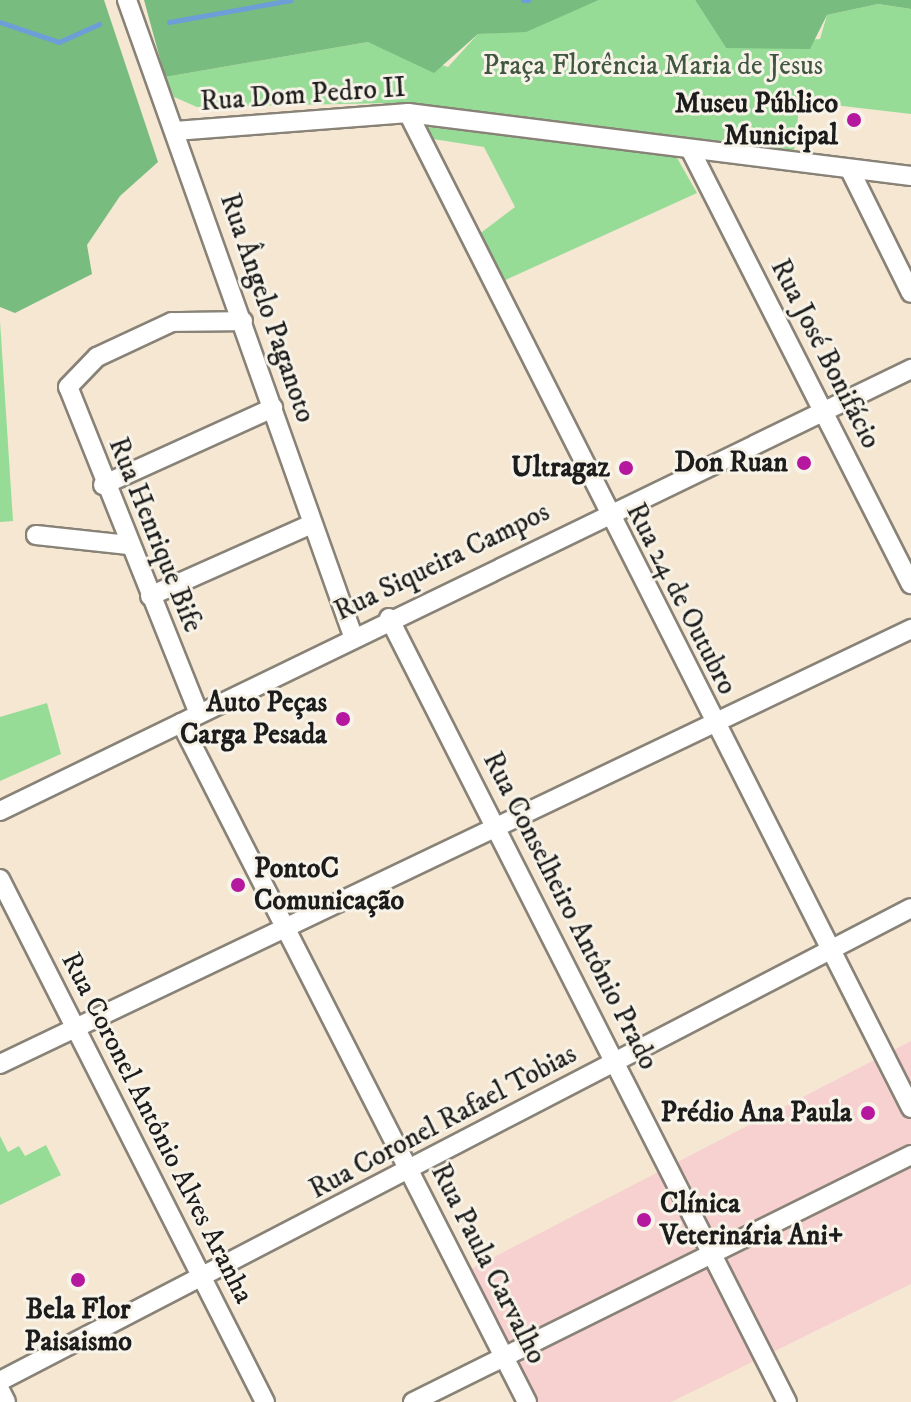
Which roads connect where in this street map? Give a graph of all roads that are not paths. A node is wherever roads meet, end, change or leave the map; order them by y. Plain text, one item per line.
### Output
1 (127, 0) edge
2 (408, 113) junction
3 (175, 131) junction
4 (690, 149) junction
5 (850, 170) junction
6 (911, 176) edge
7 (911, 293) edge
8 (243, 321) junction
9 (911, 369) edge
10 (273, 408) junction
11 (822, 411) junction
12 (103, 485) junction
13 (606, 515) junction
14 (312, 524) junction
15 (36, 535) dead end
16 (128, 545) junction
17 (911, 584) edge
18 (150, 596) junction
19 (389, 618) junction
20 (911, 629) edge
21 (353, 636) junction
22 (199, 714) junction
23 (181, 723) junction
24 (714, 723) junction
25 (0, 811) edge
26 (497, 828) junction
27 (0, 879) edge
28 (911, 908) edge
29 (283, 928) junction
30 (831, 951) junction
31 (75, 1028) junction
32 (616, 1062) junction
33 (0, 1064) edge
34 (911, 1108) edge
35 (911, 1155) edge
36 (410, 1172) junction
37 (714, 1253) junction
38 (201, 1279) junction
39 (503, 1356) junction
40 (0, 1381) edge
41 (0, 1390) edge
42 (6, 1402) edge
43 (265, 1402) edge
44 (413, 1402) edge
45 (527, 1402) edge
46 (787, 1402) edge

1 - 3 street, Rua Ângelo Paganoto
2 - 3 street, Rua Dom Pedro II
2 - 4 street, Rua Dom Pedro II
2 - 13 street, Rua 24 de Outubro
3 - 8 street, Rua Ângelo Paganoto
4 - 5 street, Rua Dom Pedro II
4 - 11 street, Rua José Bonifácio
5 - 6 street, Rua Dom Pedro II
5 - 7 street
8 - 10 street, Rua Ângelo Paganoto
8 - 12 street, Rua Henrique Bife
9 - 11 street, Rua Siqueira Campos
10 - 12 street
10 - 14 street, Rua Ângelo Paganoto
11 - 13 street, Rua Siqueira Campos
11 - 17 street, Rua José Bonifácio
12 - 16 street, Rua Henrique Bife
13 - 19 street, Rua Siqueira Campos
13 - 24 street, Rua 24 de Outubro
14 - 18 street
14 - 21 street, Rua Ângelo Paganoto
15 - 16 street
16 - 18 street, Rua Henrique Bife
18 - 22 street, Rua Henrique Bife
19 - 21 street, Rua Siqueira Campos
19 - 26 street, Rua Conselheiro Antônio Prado
20 - 24 street
21 - 22 street, Rua Siqueira Campos
22 - 23 street, Rua Siqueira Campos
23 - 25 street, Rua Siqueira Campos
23 - 29 street, Rua Paula Carvalho
24 - 26 street
24 - 30 street, Rua 24 de Outubro
26 - 29 street
26 - 32 street, Rua Conselheiro Antônio Prado
27 - 31 street, Rua Coronel Antônio Alves Aranha
28 - 30 street, Rua Coronel Rafael Tobias
29 - 31 street
29 - 36 street, Rua Paula Carvalho
30 - 32 street, Rua Coronel Rafael Tobias
30 - 34 street, Rua 24 de Outubro
31 - 33 street
31 - 38 street, Rua Coronel Antônio Alves Aranha
32 - 36 street, Rua Coronel Rafael Tobias
32 - 37 street, Rua Conselheiro Antônio Prado
35 - 37 street
36 - 38 street, Rua Coronel Rafael Tobias
36 - 39 street, Rua Paula Carvalho
37 - 39 street
37 - 46 street, Rua Conselheiro Antônio Prado
38 - 40 street, Rua Coronel Rafael Tobias
38 - 43 street, Rua Coronel Antônio Alves Aranha
39 - 44 street
39 - 45 street, Rua Paula Carvalho
41 - 42 street

